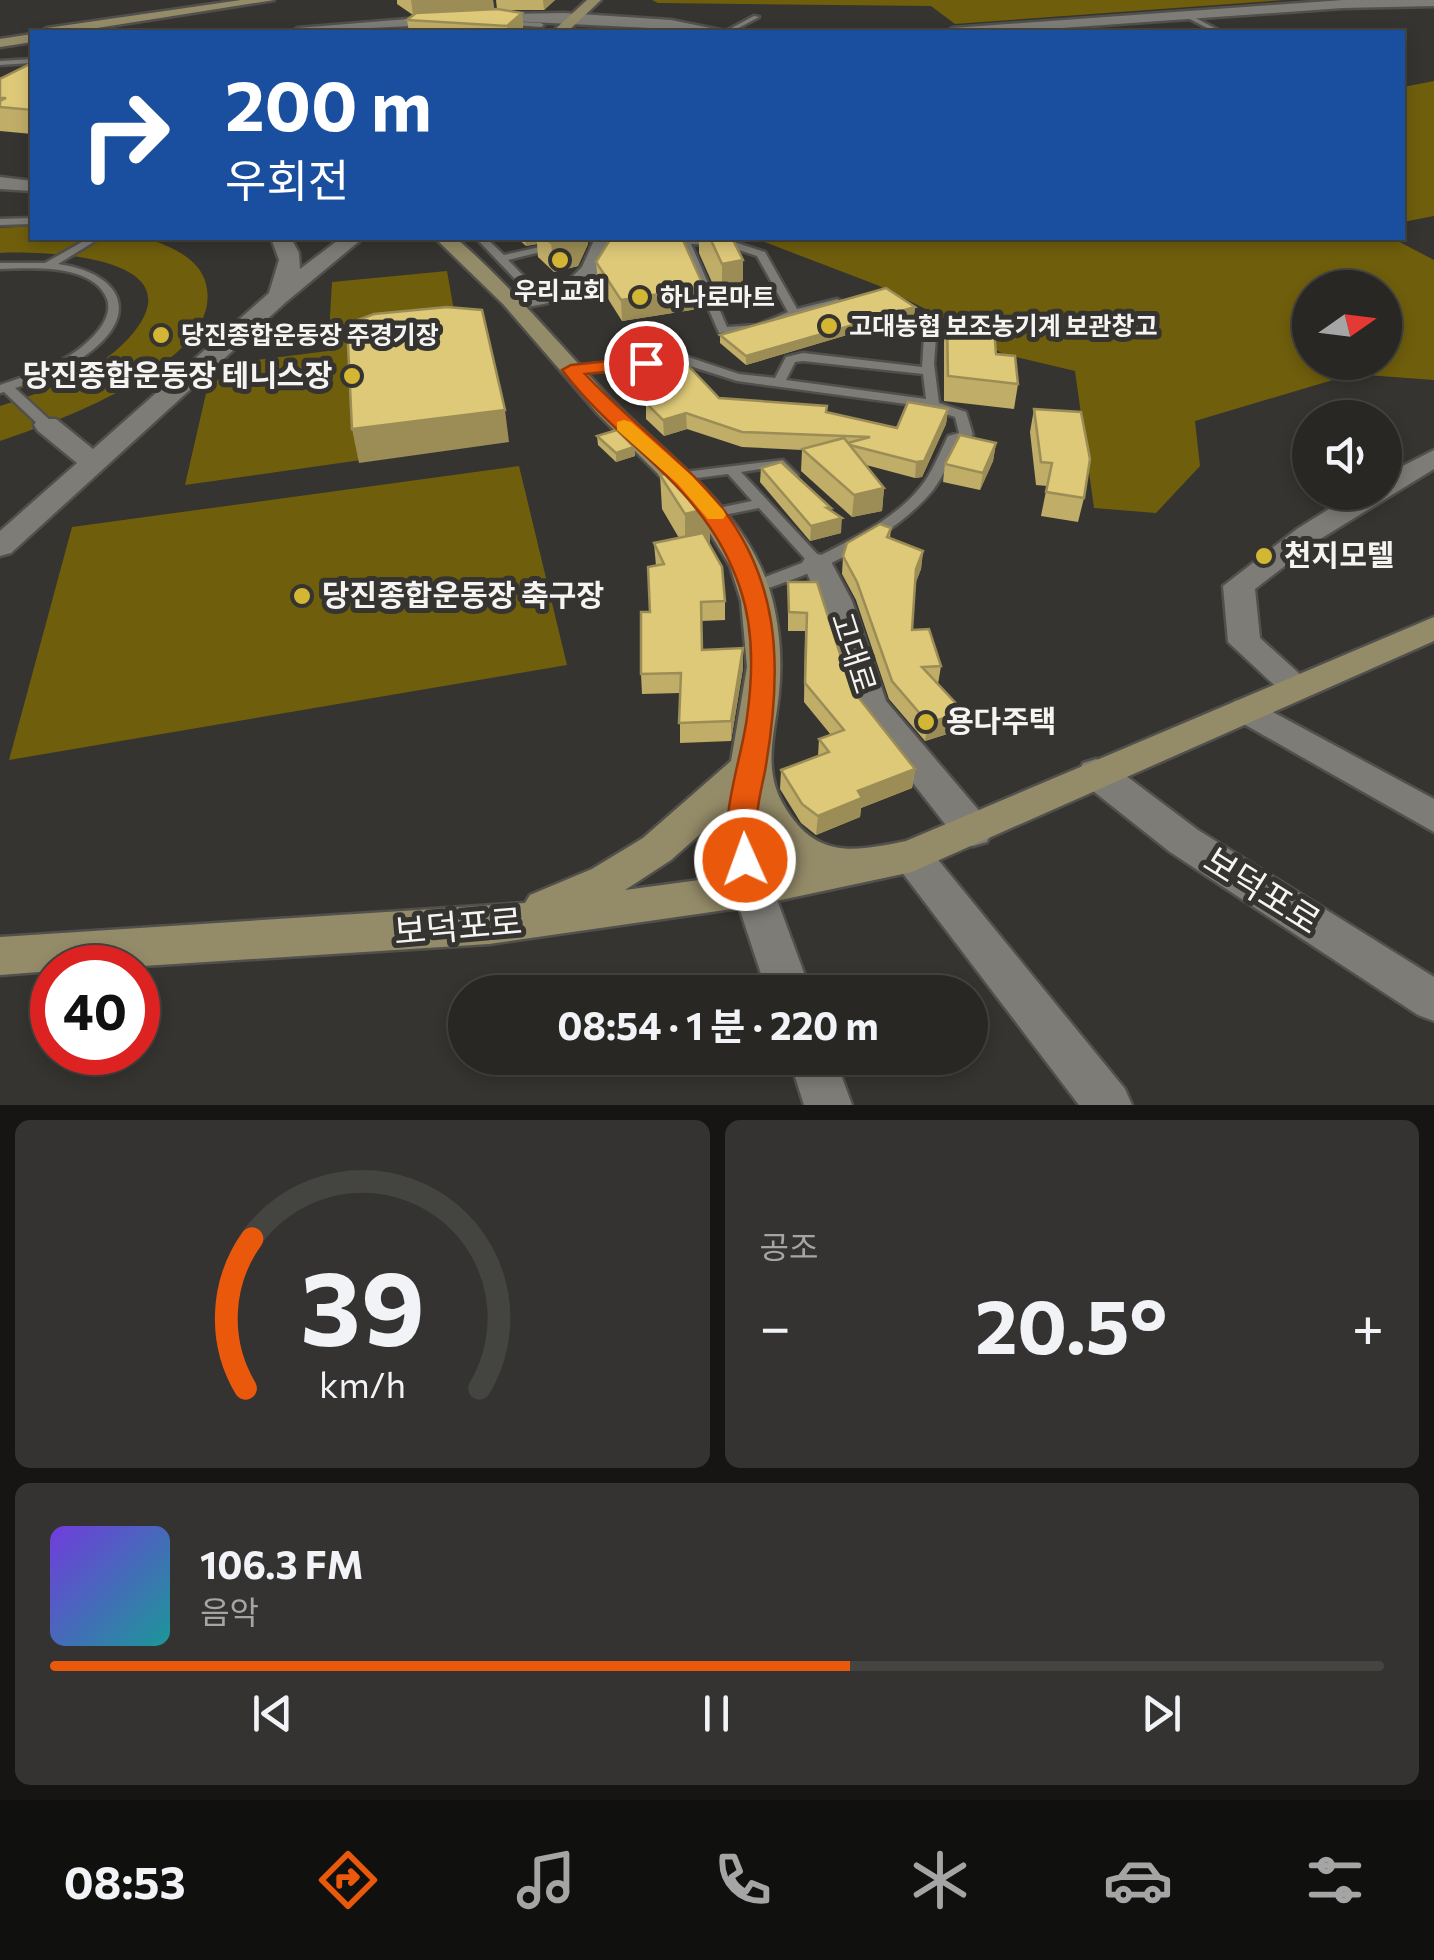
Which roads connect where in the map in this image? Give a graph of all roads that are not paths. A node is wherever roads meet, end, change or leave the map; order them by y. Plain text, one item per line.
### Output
1 (268, 0) edge
2 (289, 0) edge
3 (595, 0) edge
4 (1434, 2) edge
5 (756, 16) dead end
6 (1188, 16) junction
7 (574, 19) junction
8 (422, 20) junction
9 (504, 23) edge
10 (541, 25) dead end
11 (61, 30) edge
12 (85, 30) edge
13 (319, 30) edge
14 (406, 30) edge
15 (562, 30) edge
16 (702, 30) edge
17 (729, 30) edge
18 (982, 30) edge
19 (1215, 30) edge
20 (30, 36) edge
21 (0, 41) edge
22 (30, 61) edge
23 (0, 66) edge
24 (0, 183) edge
25 (30, 186) edge
26 (30, 221) edge
27 (0, 222) edge
28 (92, 240) edge
29 (282, 240) edge
30 (349, 240) edge
31 (448, 240) edge
32 (483, 240) edge
33 (684, 240) edge
34 (698, 240) edge
35 (591, 245) edge
36 (502, 259) junction
37 (0, 266) edge
38 (47, 266) junction
39 (278, 297) junction
40 (524, 298) junction
41 (838, 302) edge
42 (794, 313) junction
43 (930, 337) dead end
44 (571, 370) junction
45 (929, 372) junction
46 (779, 382) junction
47 (3, 388) edge
48 (933, 405) junction
49 (48, 424) joint
50 (1434, 458) edge
51 (94, 463) junction
52 (731, 469) junction
53 (681, 476) junction
54 (1402, 477) edge
55 (804, 488) edge
56 (762, 503) junction
57 (1347, 510) edge
58 (714, 513) junction
59 (845, 526) edge
60 (860, 538) junction
61 (0, 548) edge
62 (817, 562) junction
63 (752, 588) junction
64 (1434, 628) edge
65 (1297, 687) junction
66 (1248, 710) junction
67 (752, 763) junction
68 (1096, 772) junction
69 (1434, 817) edge
70 (973, 831) junction
71 (912, 856) junction
72 (855, 868) junction
73 (753, 889) junction
74 (471, 928) junction
75 (0, 956) edge
76 (783, 975) edge
77 (1434, 1000) edge
78 (818, 1075) edge
79 (828, 1105) edge
80 (1108, 1105) edge

1 - 11 street
2 - 12 street
3 - 7 street
4 - 6 street
5 - 17 lane
6 - 18 street
6 - 19 lane
7 - 8 street
7 - 15 street
7 - 16 street
8 - 13 street
8 - 14 street
9 - 10 lane
20 - 21 street
22 - 23 lane
24 - 25 street
26 - 27 lane
28 - 38 lane
29 - 39 street
30 - 39 street
31 - 40 street
32 - 36 lane
33 - 42 lane
34 - 42 lane
35 - 36 lane
35 - 40 street
36 - 40 lane
37 - 38 lane
38 - 47 lane
39 - 51 street
40 - 44 street
41 - 42 lane
43 - 45 lane
44 - 46 lane
44 - 53 street
45 - 46 lane
45 - 48 lane
46 - 48 lane
47 - 49 lane
48 - 60 lane
49 - 51 street
50 - 54 street
51 - 61 street
52 - 53 lane
52 - 55 lane
52 - 56 lane
53 - 58 street
56 - 58 lane
56 - 62 lane
57 - 65 street
58 - 63 street
59 - 60 lane
60 - 62 lane
62 - 63 lane
62 - 70 street, 고대로
63 - 67 street
64 - 65 street, 보덕포로
65 - 66 street, 보덕포로
66 - 68 street, 보덕포로
66 - 69 street
67 - 72 street
67 - 73 street
67 - 74 street
68 - 70 street, 보덕포로
68 - 77 street, 보덕포로
70 - 71 street, 보덕포로
71 - 72 street, 보덕포로
71 - 80 street
72 - 73 street, 보덕포로
73 - 74 street, 보덕포로
73 - 76 street
74 - 75 street, 보덕포로
78 - 79 street

